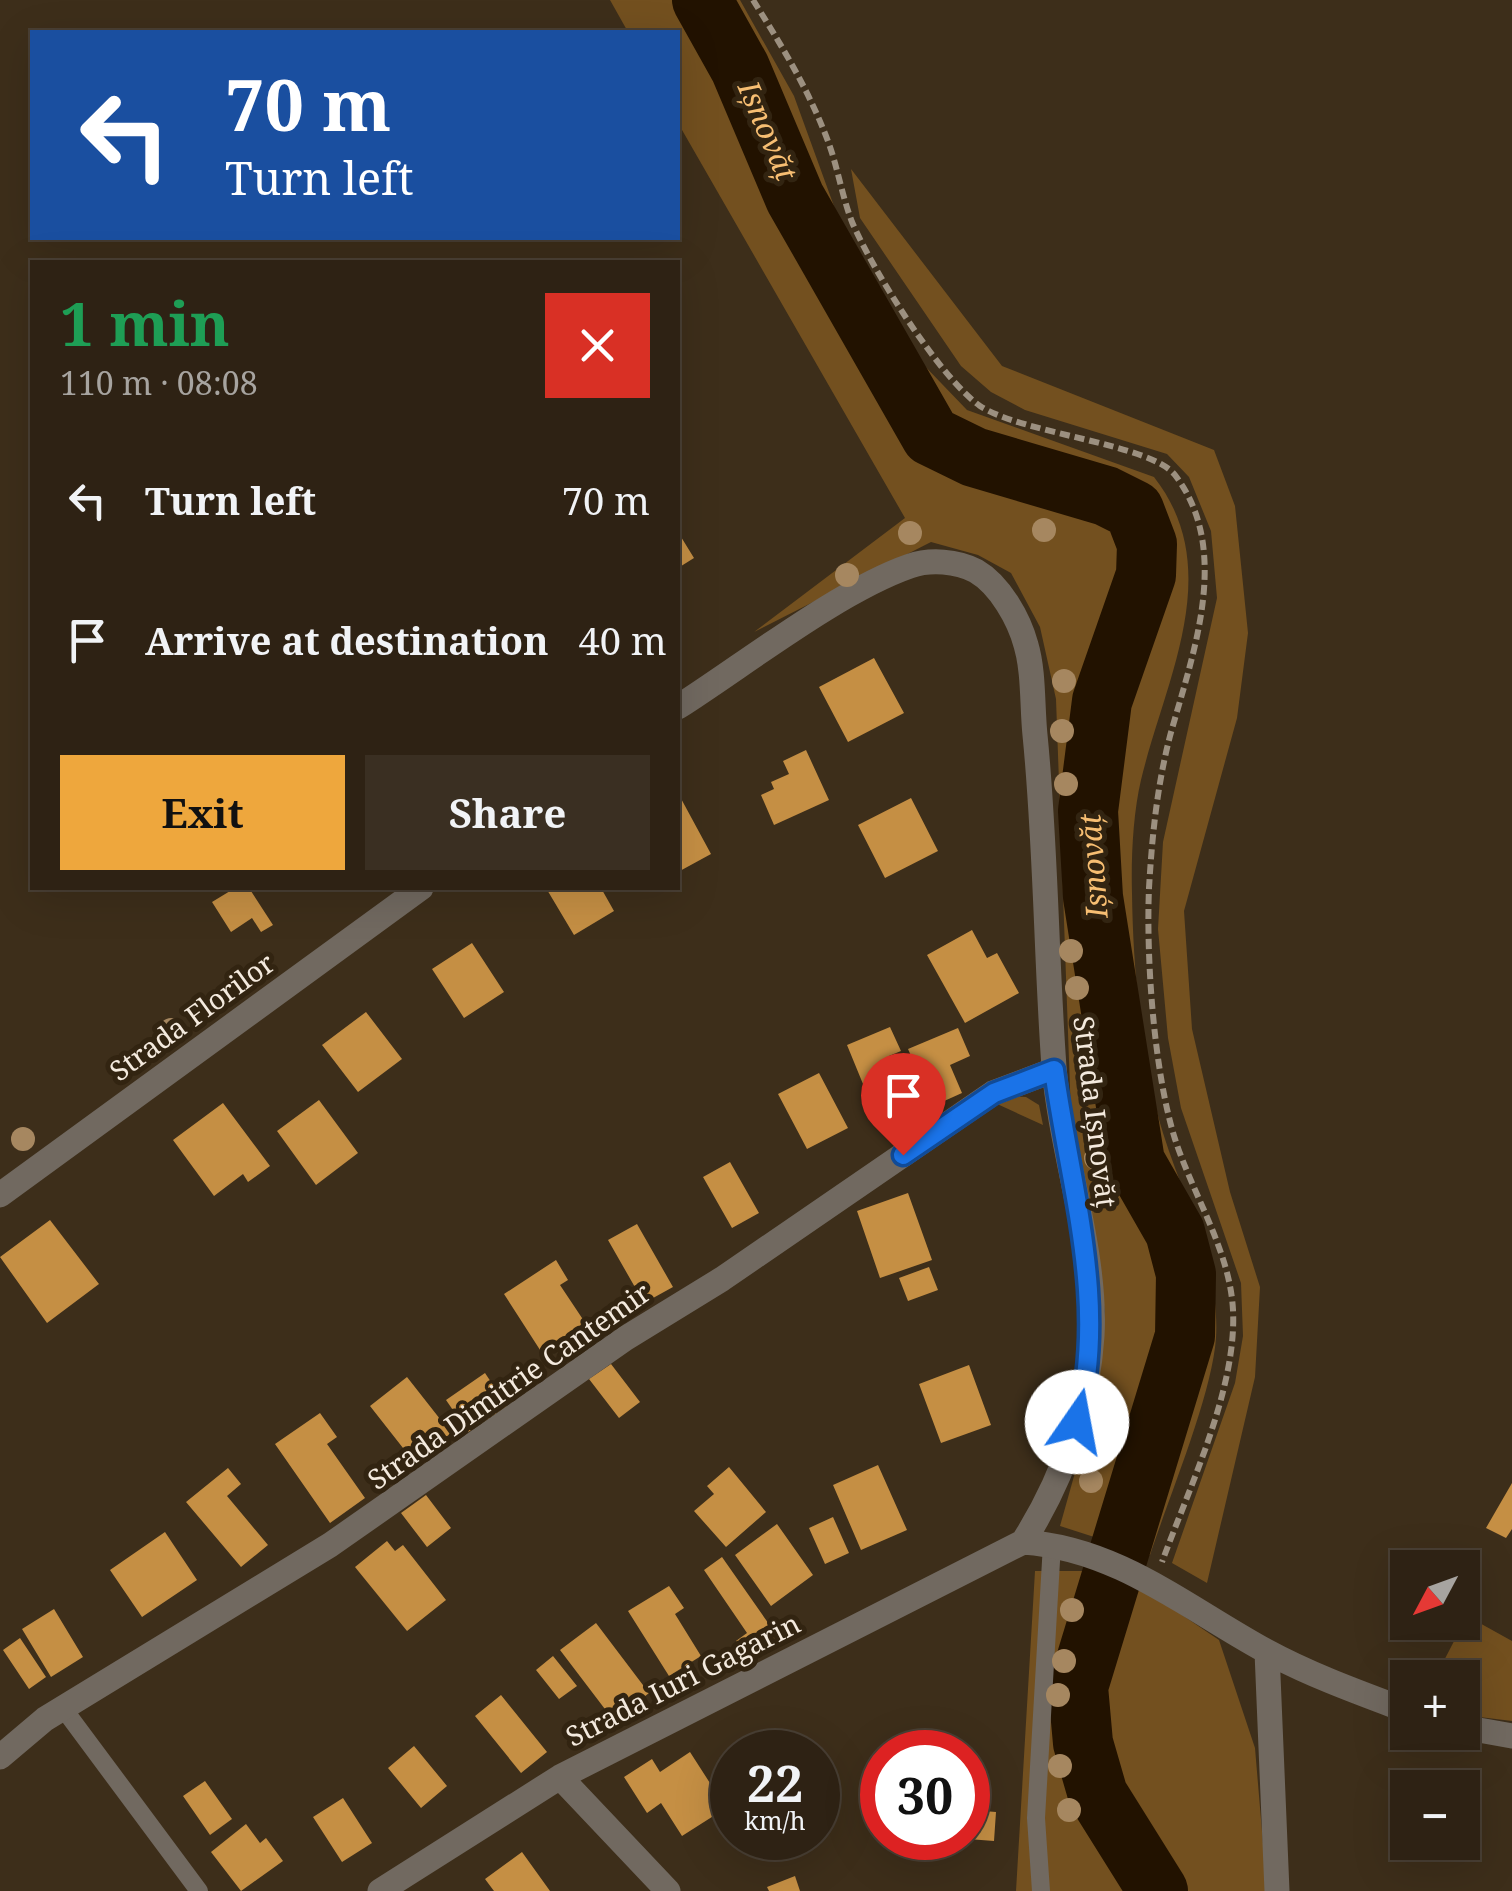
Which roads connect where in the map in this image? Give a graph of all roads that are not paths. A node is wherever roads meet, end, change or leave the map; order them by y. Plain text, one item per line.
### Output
1 (680, 706) edge
2 (418, 890) edge
3 (1054, 1070) junction
4 (0, 1195) edge
5 (1023, 1542) junction
6 (1052, 1544) junction
7 (1267, 1652) junction
8 (1390, 1703) edge
9 (63, 1708) junction
10 (1480, 1730) edge
11 (1512, 1736) edge
12 (0, 1757) edge
13 (560, 1777) junction
14 (200, 1891) edge
15 (380, 1891) edge
16 (668, 1891) edge
17 (1041, 1891) edge
18 (1278, 1891) edge

1 - 3 street, Strada Ișnovăț
2 - 4 street, Strada Florilor
3 - 5 street, Strada Ișnovăț
3 - 9 street, Strada Dimitrie Cantemir
5 - 6 street
5 - 13 street, Strada Iuri Gagarin
6 - 7 street
6 - 17 lane
7 - 8 street
7 - 18 street
9 - 12 street, Strada Dimitrie Cantemir
9 - 14 lane
10 - 11 street
13 - 15 street, Strada Iuri Gagarin
13 - 16 street

